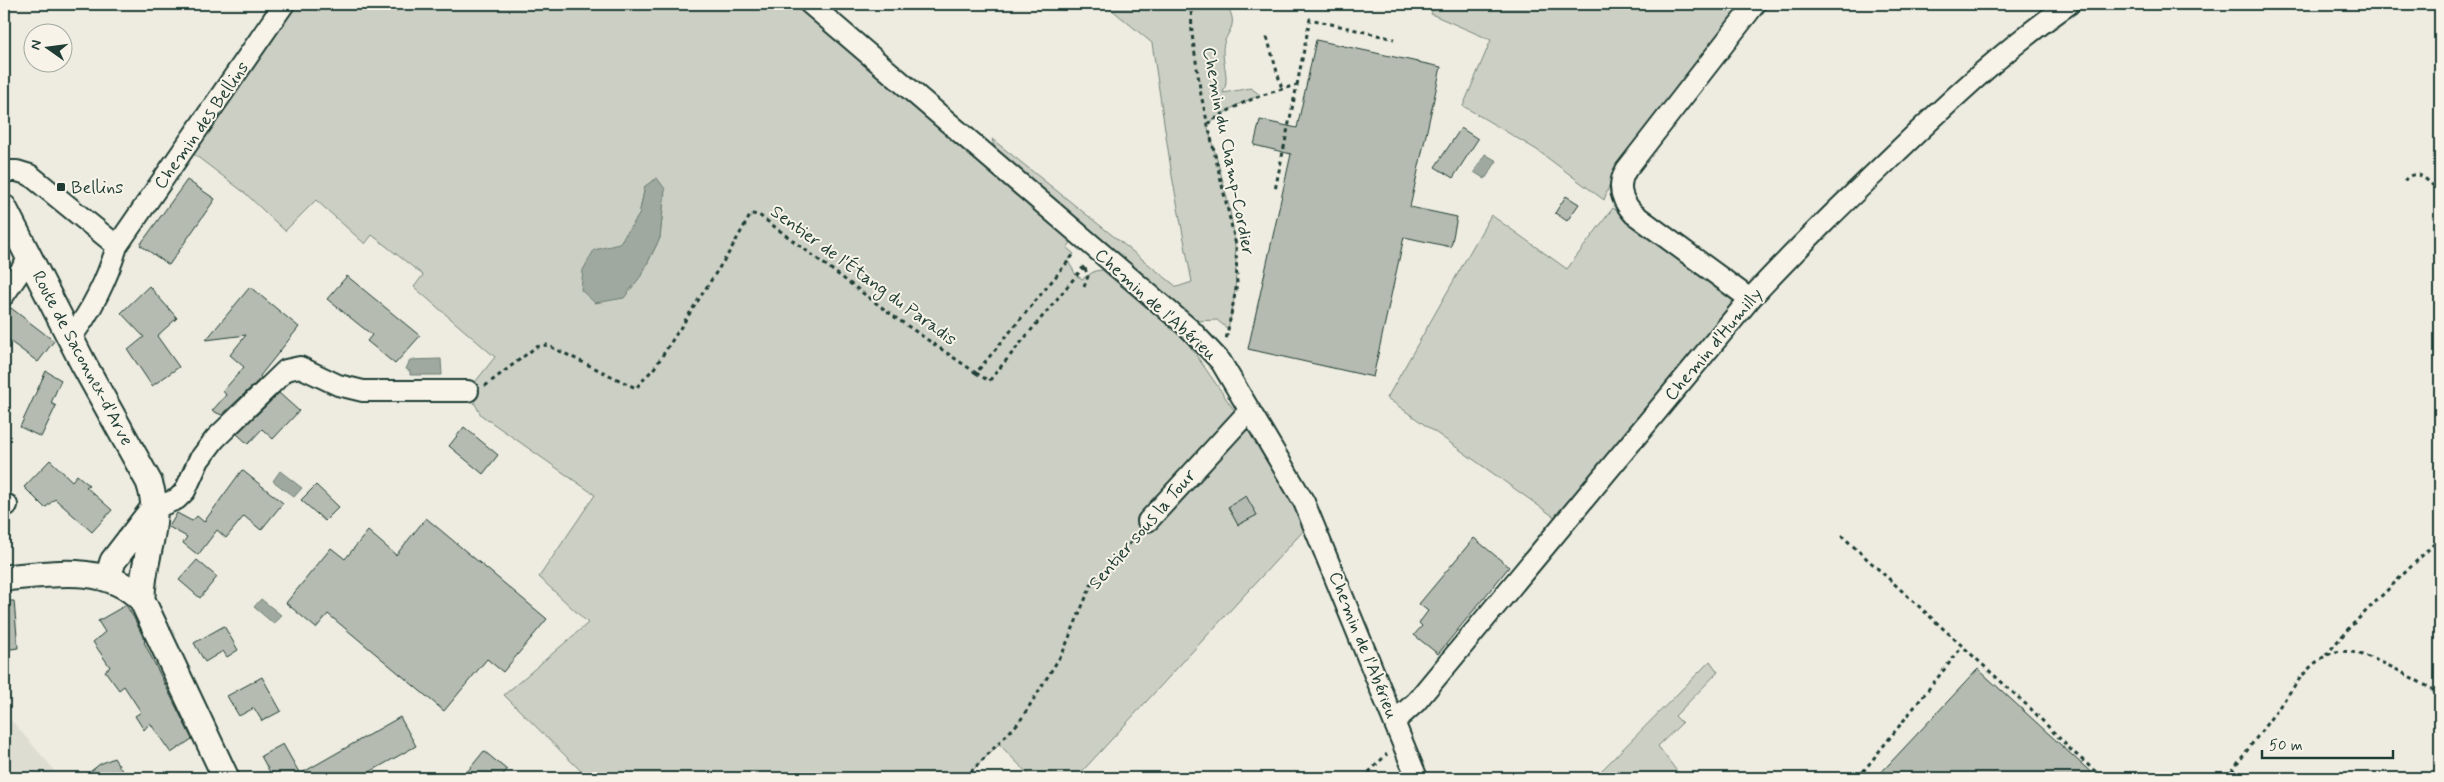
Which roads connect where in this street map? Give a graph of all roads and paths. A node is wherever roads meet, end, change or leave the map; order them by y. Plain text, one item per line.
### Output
1 (284, 4) edge
2 (810, 4) edge
3 (1191, 4) edge
4 (1755, 4) edge
5 (2069, 4) edge
6 (1268, 37) dead end
7 (1394, 39) dead end
8 (1297, 85) junction
9 (1282, 89) junction
10 (1207, 124) junction
11 (4, 171) edge
12 (2404, 181) dead end
13 (1275, 190) dead end
14 (2440, 193) edge
15 (4, 208) edge
16 (1085, 240) junction
17 (117, 246) junction
18 (30, 257) junction
19 (1084, 286) dead end
20 (4, 295) edge
21 (1750, 298) junction
22 (70, 338) junction
23 (1221, 362) junction
24 (976, 373) junction
25 (468, 390) joint
26 (1249, 411) junction
27 (153, 509) junction
28 (1148, 521) joint
29 (1841, 535) dead end
30 (2440, 538) edge
31 (108, 577) junction
32 (4, 578) edge
33 (142, 600) junction
34 (1962, 647) junction
35 (2324, 657) junction
36 (2440, 693) edge
37 (1395, 721) junction
38 (1393, 749) dead end
39 (226, 778) edge
40 (965, 778) edge
41 (1363, 778) edge
42 (1417, 778) edge
43 (1858, 778) edge
44 (2103, 778) edge
45 (2227, 778) edge

1 - 17 street, Chemin des Bellins
2 - 16 street, Chemin de l'Abérieu
3 - 10 path, Chemin du Champ-Cordier
4 - 21 street
5 - 21 street, Chemin d'Humilly
6 - 9 path
7 - 8 path
8 - 9 path
8 - 13 path
9 - 10 path
10 - 23 path, Chemin du Champ-Cordier
11 - 17 street
12 - 14 path
15 - 18 street, Route de Saconnex-d'Arve
16 - 23 street, Chemin de l'Abérieu
16 - 24 path
17 - 22 street, Chemin des Bellins
18 - 20 street
18 - 22 street, Route de Saconnex-d'Arve
19 - 24 path
21 - 37 street, Chemin d'Humilly
22 - 27 street, Route de Saconnex-d'Arve
23 - 26 street, Chemin de l'Abérieu
24 - 25 path, Sentier de l'Étang du Paradis
25 - 27 street
26 - 28 street, Sentier sous la Tour
26 - 37 street, Chemin de l'Abérieu
27 - 31 street
27 - 33 street, Route de Saconnex-d'Arve
28 - 40 path, Sentier sous la Tour
29 - 34 path
30 - 35 path
31 - 32 street
31 - 33 street
33 - 39 street
34 - 43 path
34 - 44 path
35 - 36 path
35 - 45 path
37 - 42 street, Chemin de l'Abérieu
38 - 41 path

